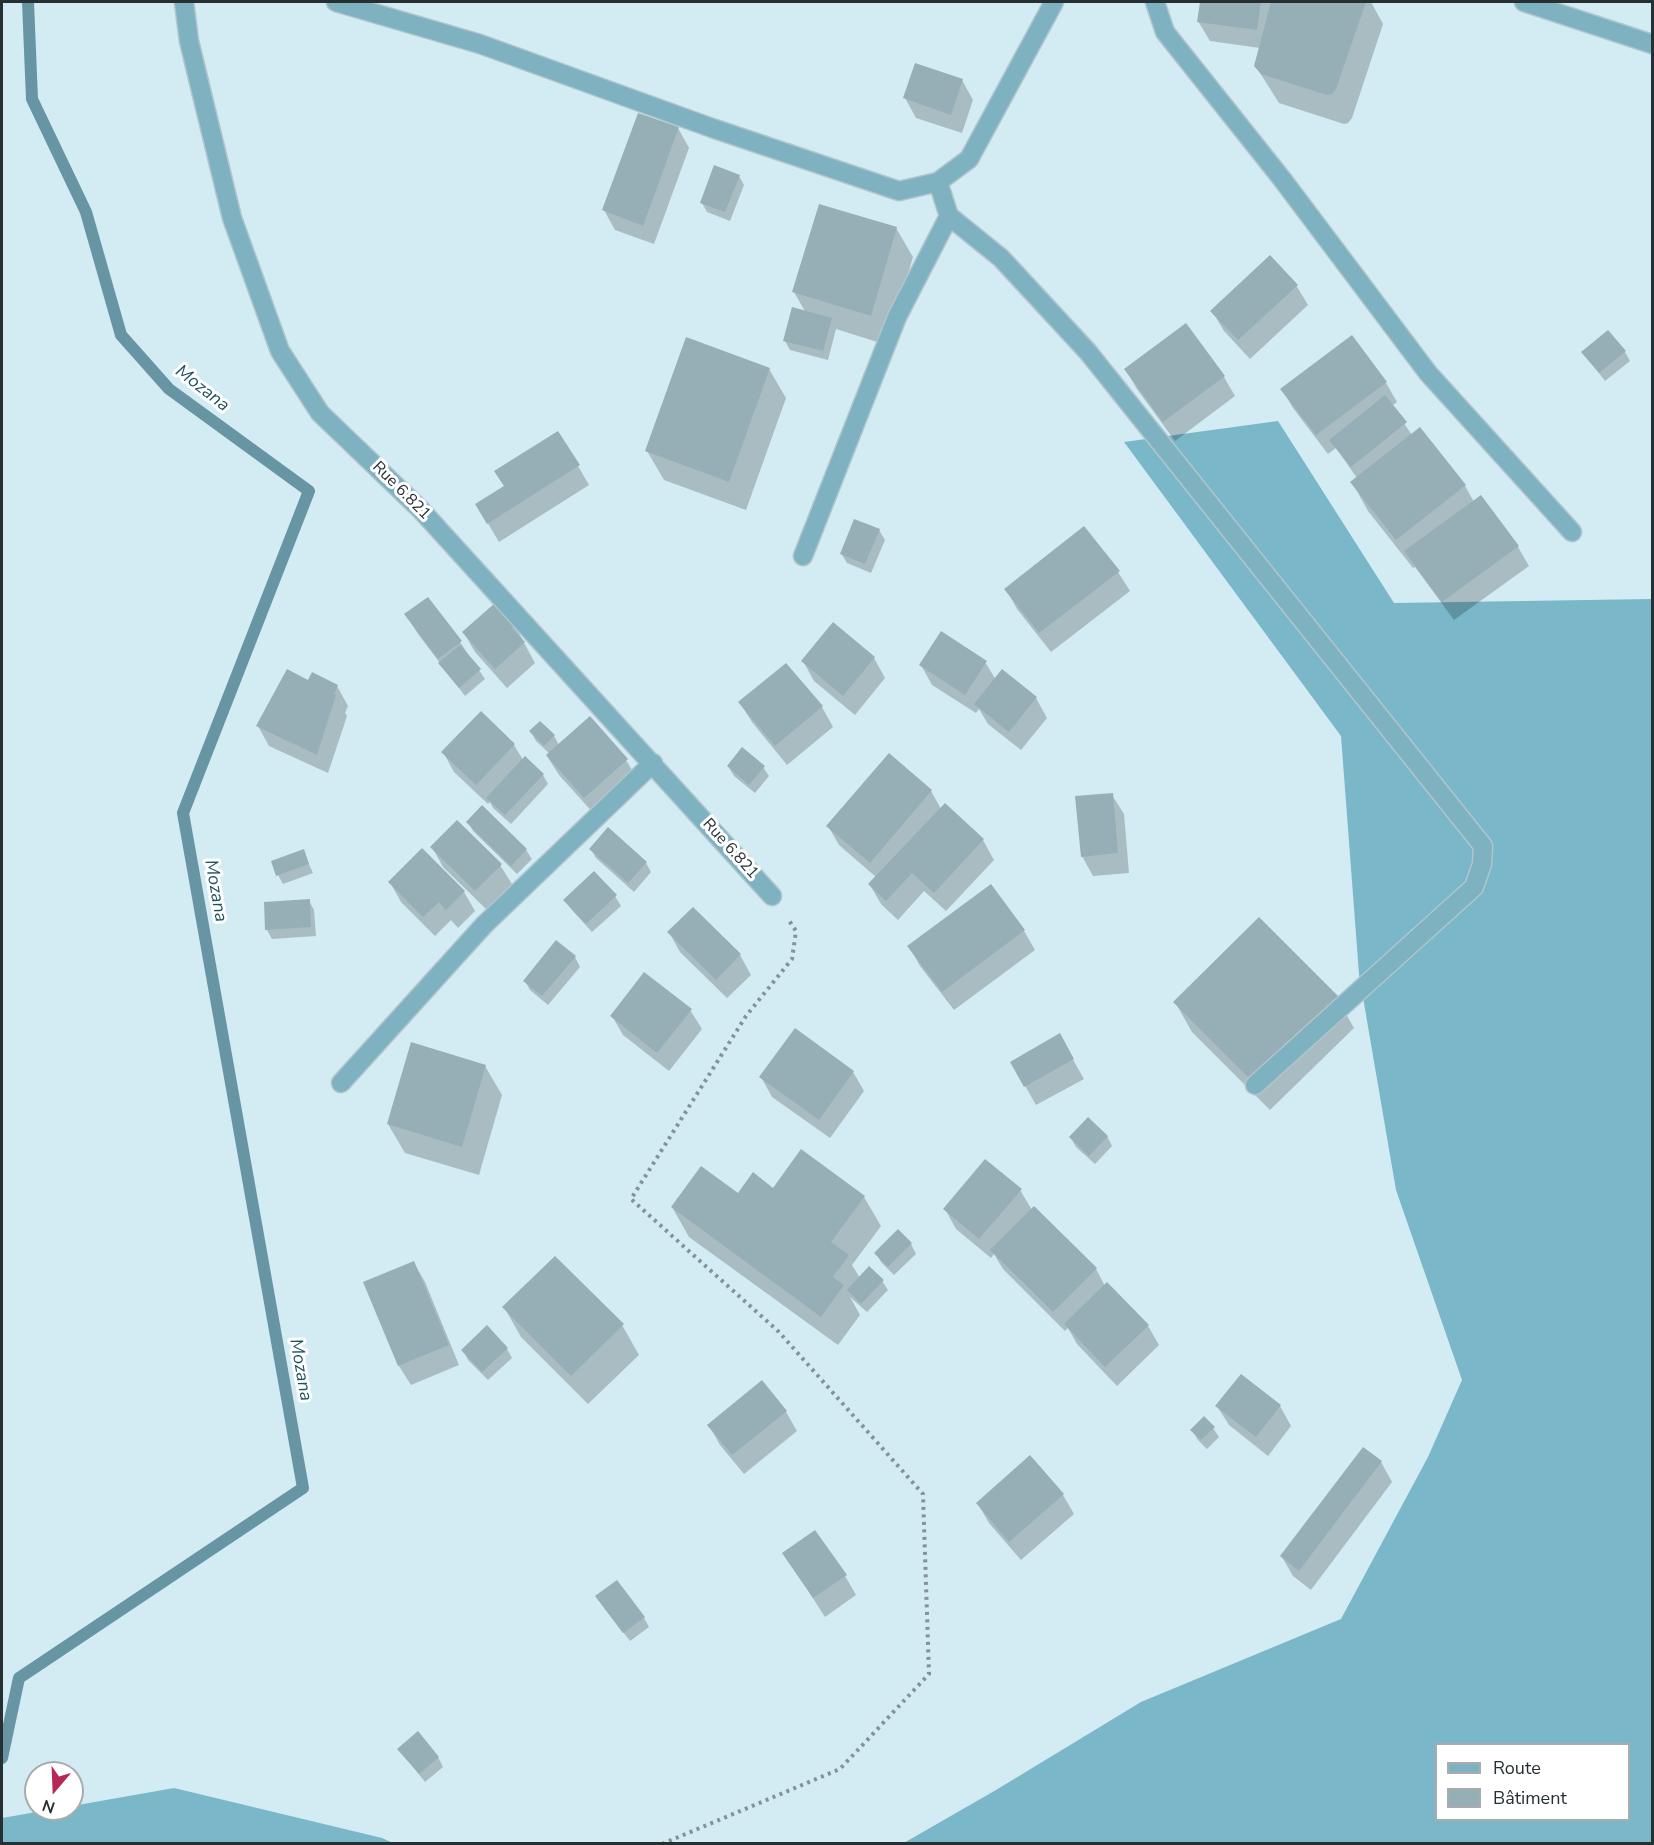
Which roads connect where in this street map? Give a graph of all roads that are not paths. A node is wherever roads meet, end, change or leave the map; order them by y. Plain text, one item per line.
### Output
1 (184, 2) edge
2 (336, 2) edge
3 (1054, 2) edge
4 (1155, 2) edge
5 (1524, 2) edge
6 (1653, 44) edge
7 (938, 182) junction
8 (949, 216) junction
9 (1572, 532) dead end
10 (803, 556) dead end
11 (653, 763) junction
12 (772, 896) road end
13 (341, 1083) dead end
14 (1255, 1085) dead end

1 - 11 street, Rue 6.821
2 - 7 street
3 - 7 street
4 - 9 street
5 - 6 street
7 - 8 street
8 - 10 street
8 - 14 street
11 - 12 street, Rue 6.821
11 - 13 street

